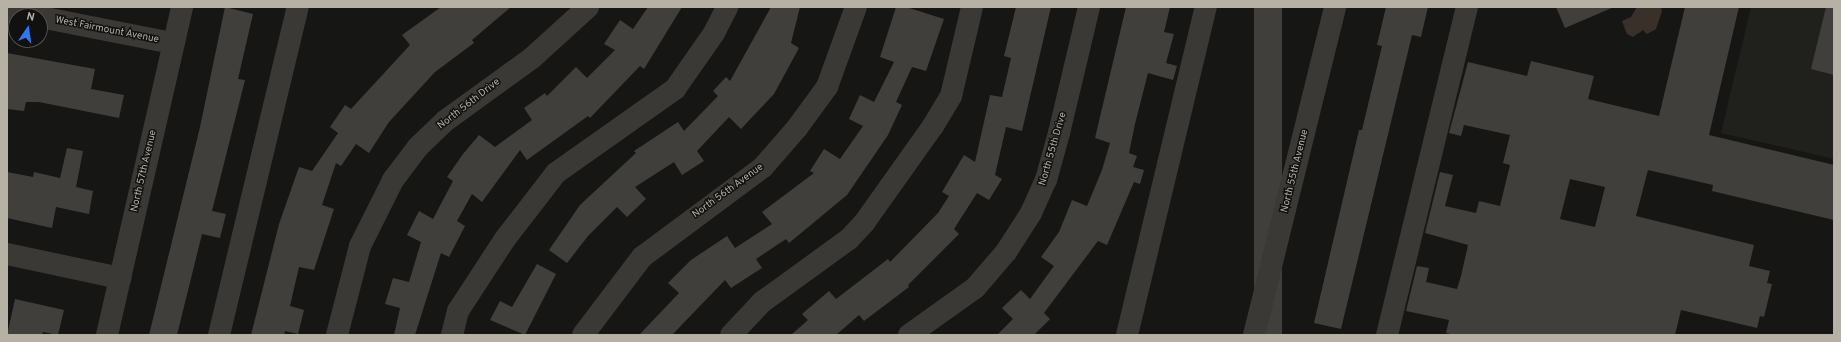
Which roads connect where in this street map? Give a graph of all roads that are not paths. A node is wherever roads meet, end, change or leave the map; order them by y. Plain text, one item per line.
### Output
1 (182, 7) edge
2 (298, 7) edge
3 (588, 7) edge
4 (727, 7) edge
5 (856, 7) edge
6 (972, 7) edge
7 (1089, 7) edge
8 (1206, 7) edge
9 (1335, 7) edge
10 (1467, 7) edge
11 (48, 19) edge
12 (173, 43) junction
13 (7, 254) edge
14 (120, 278) junction
15 (107, 335) edge
16 (219, 335) edge
17 (337, 335) edge
18 (452, 335) edge
19 (583, 335) edge
20 (730, 335) edge
21 (909, 335) edge
22 (1127, 335) edge
23 (1256, 335) edge
24 (1387, 335) edge

1 - 12 street, North 57th Avenue
2 - 16 street
3 - 17 street, North 56th Drive
4 - 18 street
5 - 19 street, North 56th Avenue
6 - 20 street
7 - 21 street, North 55th Drive
8 - 22 street
9 - 23 street, North 55th Avenue
10 - 24 street
11 - 12 street, West Fairmount Avenue
12 - 14 street, North 57th Avenue
13 - 14 street
14 - 15 street, North 57th Avenue

